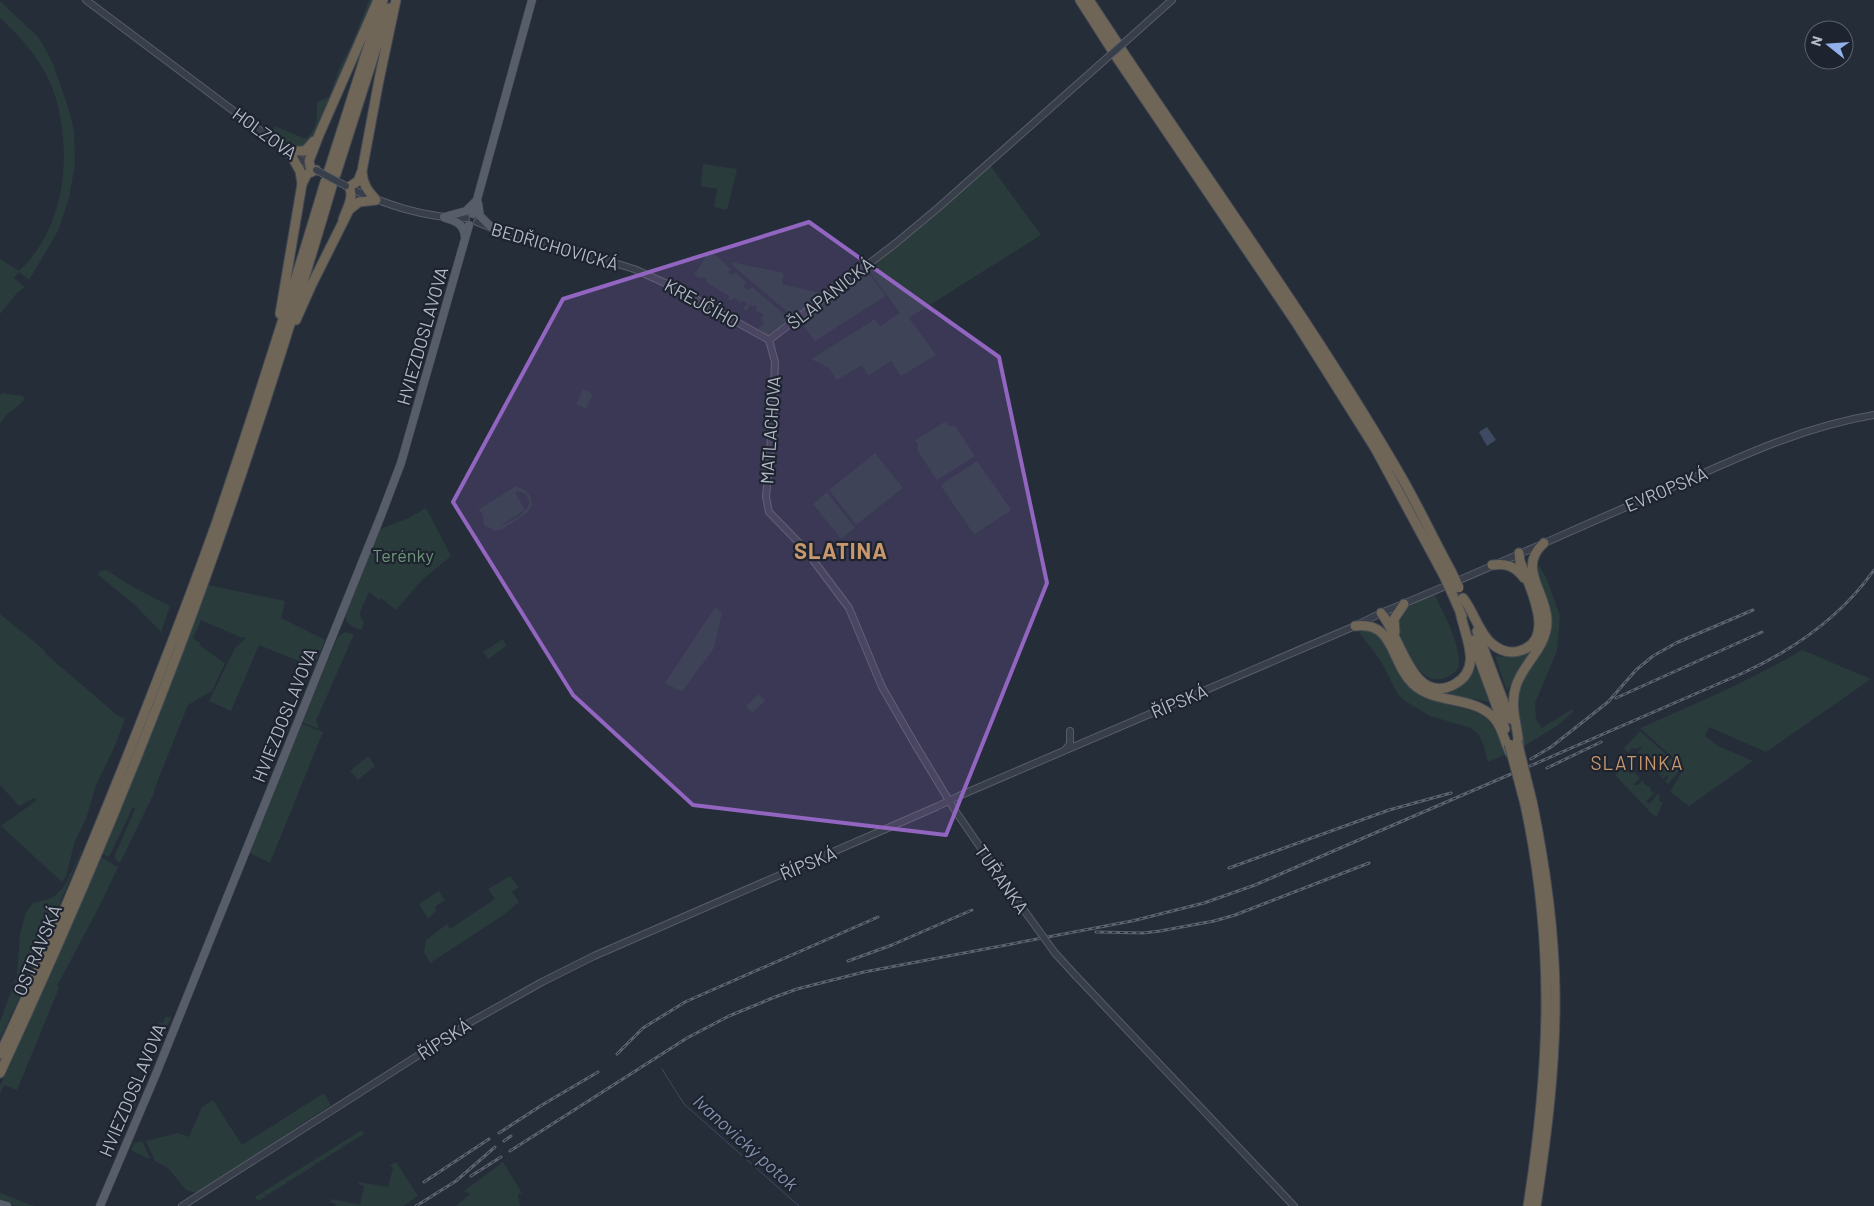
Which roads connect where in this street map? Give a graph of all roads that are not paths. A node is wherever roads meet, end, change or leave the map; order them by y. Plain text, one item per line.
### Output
1 (86, 0) edge
2 (378, 0) edge
3 (383, 0) edge
4 (392, 0) edge
5 (396, 0) edge
6 (532, 0) edge
7 (1080, 0) edge
8 (1089, 0) edge
9 (1172, 0) edge
10 (1116, 49) junction
11 (319, 135) junction
12 (288, 151) junction
13 (314, 169) junction
14 (362, 171) junction
15 (302, 184) junction
16 (329, 184) dead end
17 (348, 187) junction
18 (478, 195) junction
19 (376, 200) junction
20 (444, 217) junction
21 (343, 220) junction
22 (471, 222) junction
23 (492, 228) junction
24 (464, 243) junction
25 (634, 269) joint
26 (769, 340) junction
27 (271, 372) junction
28 (1874, 415) edge
29 (775, 519) joint
30 (1544, 543) junction
31 (1519, 553) junction
32 (1492, 565) junction
33 (1464, 578) joint
34 (1532, 583) junction
35 (1455, 590) junction
36 (1463, 598) junction
37 (1404, 604) junction
38 (1460, 611) junction
39 (1380, 613) junction
40 (1355, 626) junction
41 (1395, 637) junction
42 (1390, 646) junction
43 (1070, 731) dead end
44 (1514, 744) junction
45 (1064, 752) junction
46 (949, 801) junction
47 (1529, 803) junction
48 (22, 1008) junction
49 (0, 1043) edge
50 (0, 1054) edge
51 (0, 1073) edge
52 (0, 1204) edge
53 (7, 1206) edge
54 (100, 1206) edge
55 (182, 1206) edge
56 (1294, 1206) edge
57 (1528, 1206) edge
58 (1536, 1206) edge

1 - 12 street, HOLZOVA
2 - 11 highway
3 - 4 highway
5 - 14 highway
6 - 18 main road
7 - 10 highway
8 - 10 highway
9 - 26 street, ŠLAPANICKÁ, bridge
10 - 35 highway, bridge
11 - 12 highway
11 - 13 highway
12 - 13 street, HOLZOVA
12 - 15 highway
13 - 15 highway
13 - 17 street, HOLZOVA, bridge
14 - 17 highway
14 - 19 highway
15 - 27 highway
16 - 27 highway
17 - 19 street, HOLZOVA
17 - 21 highway
18 - 20 main road
18 - 22 main road
18 - 23 main road
19 - 20 street, HOLZOVA
19 - 21 highway
20 - 22 street, HOLZOVA
20 - 24 main road
21 - 27 highway
22 - 23 street, BEDŘICHOVICKÁ
22 - 24 main road, HVIEZDOSLAVOVA
23 - 25 street, BEDŘICHOVICKÁ
24 - 54 main road, HVIEZDOSLAVOVA
25 - 26 street, KREJČÍHO
26 - 29 street, MATLACHOVA
27 - 48 highway, OSTRAVSKÁ
27 - 51 highway, OSTRAVSKÁ
28 - 30 street, EVROPSKÁ
29 - 46 street, TUŘANKA
30 - 31 street, EVROPSKÁ
30 - 34 highway
31 - 32 street, EVROPSKÁ
31 - 34 highway
32 - 33 street, EVROPSKÁ
32 - 34 highway
33 - 37 street, ŘÍPSKÁ
34 - 36 highway
34 - 44 highway
35 - 36 highway
35 - 38 highway
36 - 44 highway
37 - 39 street, ŘÍPSKÁ
37 - 41 highway
38 - 41 highway
38 - 44 highway
39 - 40 street, ŘÍPSKÁ
39 - 41 highway
39 - 42 highway
40 - 42 highway
40 - 45 street, ŘÍPSKÁ
42 - 44 highway
43 - 45 street
44 - 47 highway, bridge
44 - 47 highway, bridge
45 - 46 street, ŘÍPSKÁ
46 - 55 street, ŘÍPSKÁ
46 - 56 street, TUŘANKA, bridge
47 - 57 highway
47 - 58 highway
48 - 49 highway
48 - 50 highway, OSTRAVSKÁ
52 - 53 main road

